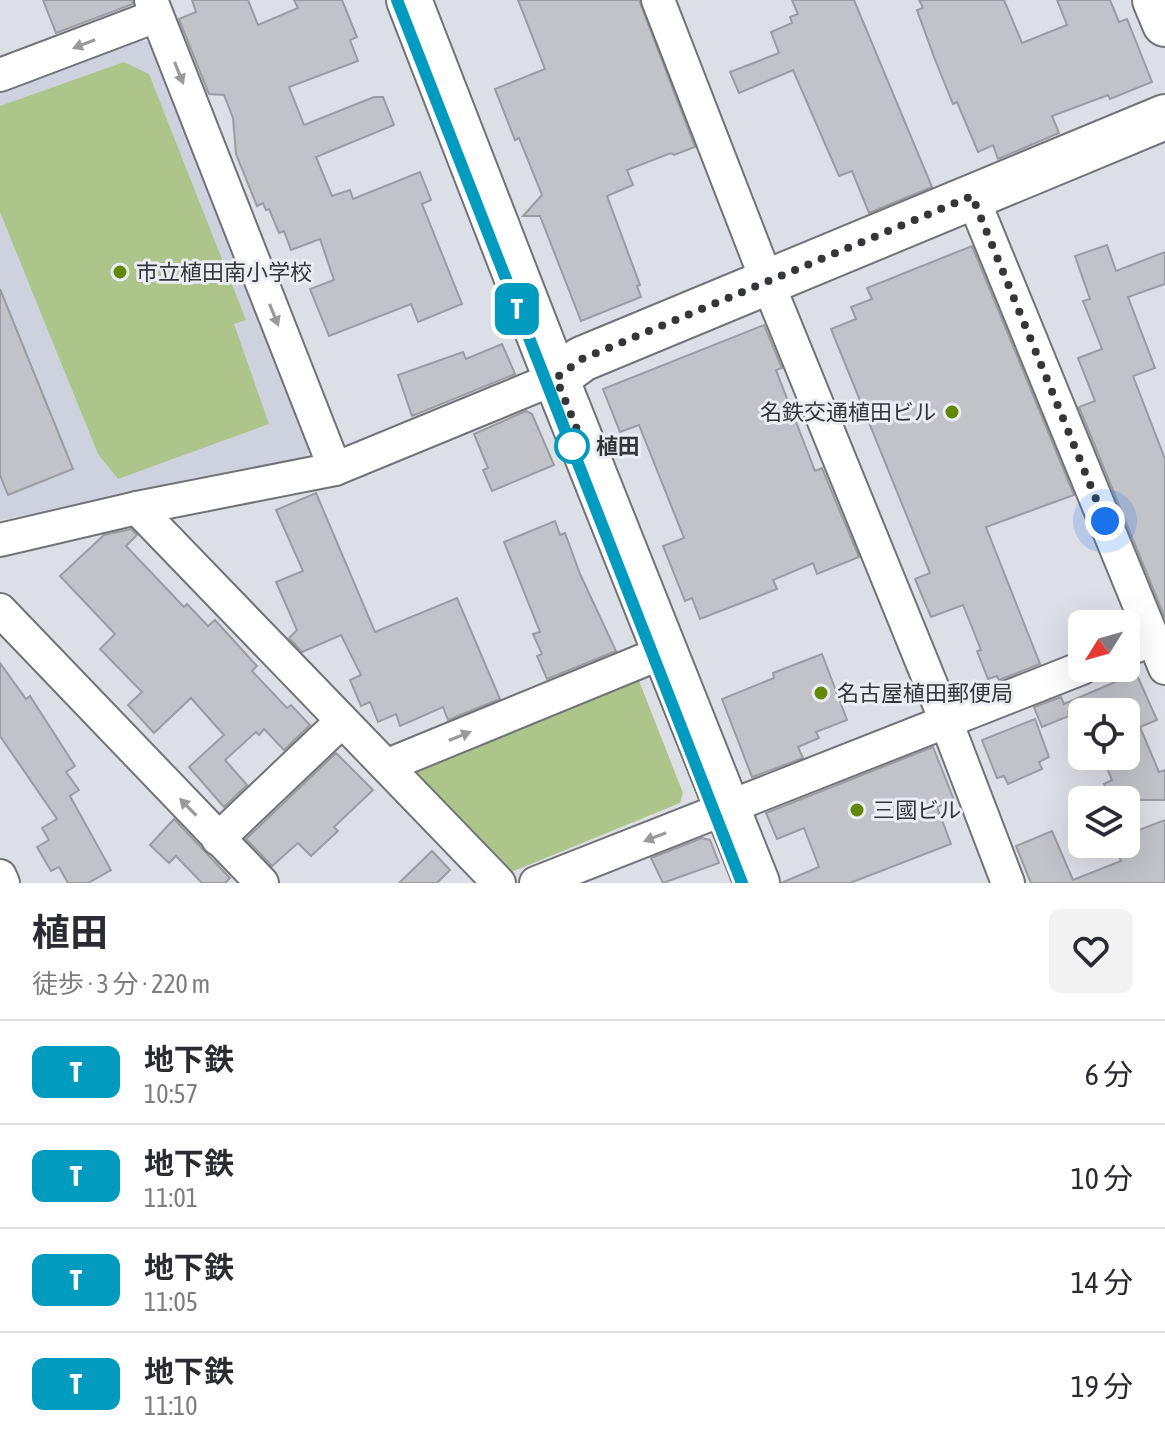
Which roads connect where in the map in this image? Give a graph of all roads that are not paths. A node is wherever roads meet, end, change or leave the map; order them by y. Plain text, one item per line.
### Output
1 (409, 0) edge
2 (658, 0) edge
3 (1155, 0) edge
4 (154, 8) edge
5 (1165, 24) edge
6 (0, 75) edge
7 (1165, 117) edge
8 (972, 196) junction
9 (767, 281) junction
10 (556, 378) junction
11 (335, 469) junction
12 (137, 508) junction
13 (0, 540) edge
14 (0, 610) edge
15 (666, 651) junction
16 (1148, 653) edge
17 (1068, 673) edge
18 (946, 721) junction
19 (341, 722) junction
20 (388, 765) junction
21 (728, 809) junction
22 (218, 839) junction
23 (0, 876) edge
24 (3, 883) edge
25 (262, 883) edge
26 (499, 883) edge
27 (536, 883) edge
28 (757, 883) edge
29 (1008, 883) edge

1 - 10 street
2 - 9 street
3 - 5 street
4 -> 6 street
4 -> 11 street
7 - 8 street
8 - 9 street
8 - 16 street
9 - 10 street
9 - 18 street
10 - 11 street
10 - 15 street
11 - 12 street
12 - 13 street
12 - 19 street
22 -> 14 street
20 -> 15 street
15 - 21 street
17 - 18 street
18 - 21 street
18 - 29 street
19 - 20 street
19 - 22 street
20 - 26 street
21 -> 27 street
21 - 28 street
22 - 25 street
23 - 24 street

